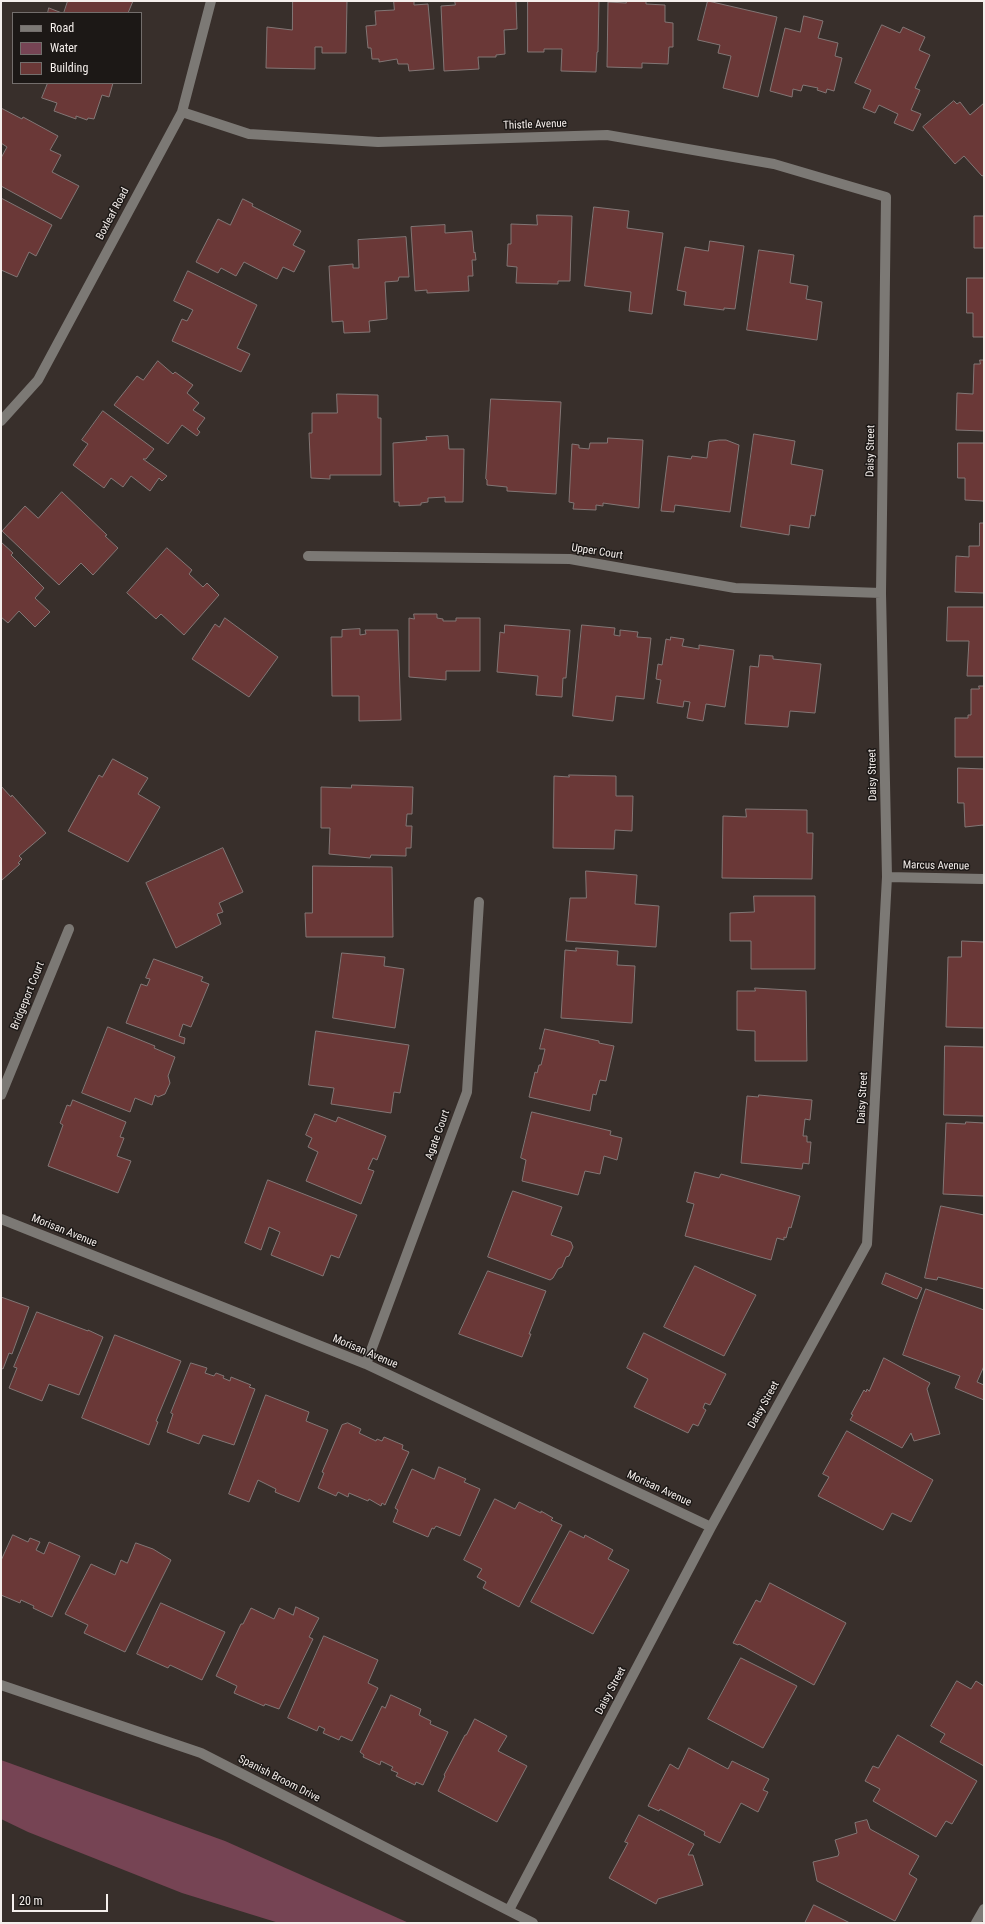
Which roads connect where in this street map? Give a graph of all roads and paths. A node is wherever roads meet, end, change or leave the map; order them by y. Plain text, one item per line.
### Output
1 (211, 1) edge
2 (182, 112) junction
3 (886, 197) joint
4 (1, 421) edge
5 (308, 556) dead end
6 (881, 593) junction
7 (887, 877) junction
8 (984, 879) edge
9 (479, 902) dead end
10 (69, 929) dead end
11 (1, 1095) edge
12 (1, 1219) edge
13 (366, 1364) junction
14 (711, 1527) junction
15 (1, 1686) edge
16 (984, 1909) edge
17 (509, 1910) junction
18 (533, 1923) edge
19 (976, 1923) edge

1 - 2 street, Boxleaf Road
2 - 3 street, Thistle Avenue
2 - 4 street, Boxleaf Road
3 - 6 street, Daisy Street
5 - 6 street, Upper Court
6 - 7 street, Daisy Street
7 - 8 street, Marcus Avenue
7 - 14 street, Daisy Street
9 - 13 street, Agate Court
10 - 11 street, Bridgeport Court
12 - 13 street, Morisan Avenue
13 - 14 street, Morisan Avenue
14 - 17 street, Daisy Street
15 - 17 street, Spanish Broom Drive
16 - 19 street
17 - 18 street, Spanish Broom Drive

